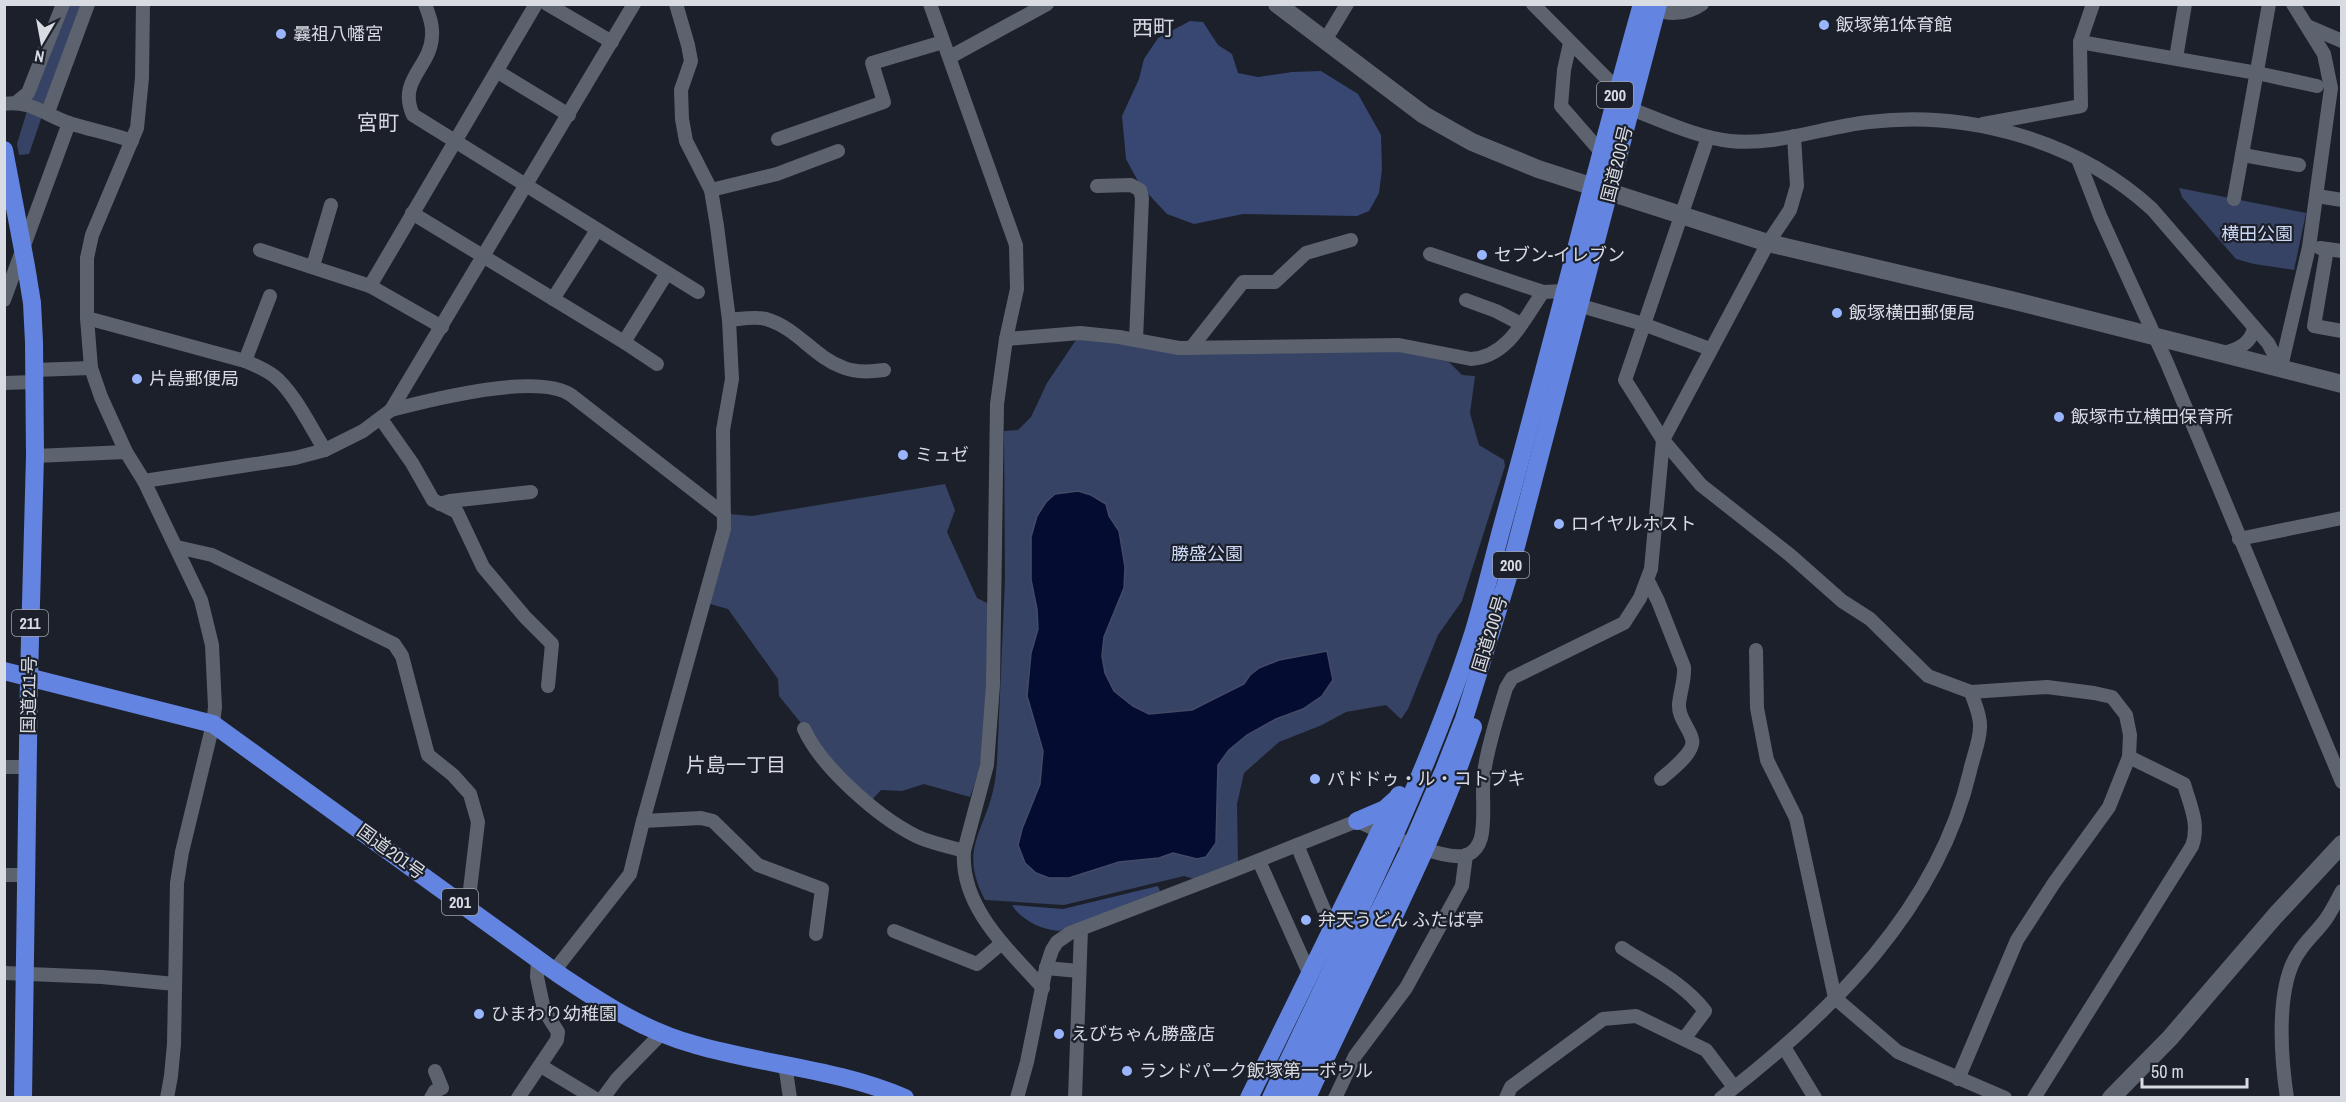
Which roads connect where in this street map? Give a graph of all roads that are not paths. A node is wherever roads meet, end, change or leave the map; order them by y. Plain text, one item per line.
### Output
1 (63, 4) edge
2 (88, 4) edge
3 (143, 4) edge
4 (425, 4) edge
5 (536, 4) edge
6 (547, 4) edge
7 (634, 4) edge
8 (676, 4) edge
9 (930, 4) edge
10 (1047, 4) edge
11 (1277, 4) edge
12 (1347, 4) edge
13 (1533, 4) edge
14 (1702, 4) edge
15 (2093, 4) edge
16 (2185, 4) edge
17 (2269, 4) edge
18 (2293, 4) edge
19 (1649, 7) edge
20 (2307, 26) junction
21 (1326, 39) junction
22 (2342, 41) edge
23 (612, 42) junction
24 (944, 42) junction
25 (2080, 42) junction
26 (1570, 44) junction
27 (950, 57) junction
28 (2175, 58) junction
29 (498, 72) junction
30 (2257, 73) junction
31 (2317, 86) dead end
32 (1617, 89) junction
33 (11, 103) edge
34 (1631, 109) junction
35 (48, 112) junction
36 (569, 115) junction
37 (69, 123) junction
38 (1978, 125) junction
39 (1794, 136) junction
40 (1708, 137) junction
41 (778, 139) dead end
42 (132, 141) junction
43 (455, 142) junction
44 (838, 151) dead end
45 (1600, 152) junction
46 (5, 155) edge
47 (2243, 155) junction
48 (2078, 159) junction
49 (2299, 165) dead end
50 (526, 186) junction
51 (1097, 186) dead end
52 (1592, 186) junction
53 (711, 190) junction
54 (1611, 192) junction
55 (2317, 195) junction
56 (2234, 199) dead end
57 (2342, 200) edge
58 (331, 205) dead end
59 (412, 213) junction
60 (1680, 215) junction
61 (597, 230) junction
62 (1351, 240) dead end
63 (1768, 243) junction
64 (2308, 248) junction
65 (23, 249) junction
66 (2327, 249) junction
67 (2342, 251) edge
68 (258, 254) dead end
69 (1430, 254) dead end
70 (483, 257) junction
71 (313, 266) junction
72 (667, 273) junction
73 (369, 286) junction
74 (1565, 291) junction
75 (698, 292) dead end
76 (1543, 292) junction
77 (270, 296) dead end
78 (553, 299) junction
79 (4, 300) edge
80 (1466, 300) dead end
81 (1578, 305) junction
82 (87, 318) junction
83 (729, 320) junction
84 (1521, 324) junction
85 (1643, 324) junction
86 (441, 327) junction
87 (2254, 327) junction
88 (2342, 331) edge
89 (2153, 336) junction
90 (1006, 339) junction
91 (1136, 340) junction
92 (624, 342) junction
93 (1191, 348) junction
94 (1710, 349) junction
95 (2223, 353) junction
96 (245, 361) junction
97 (657, 364) dead end
98 (2281, 367) junction
99 (91, 368) junction
100 (884, 370) dead end
101 (34, 376) junction
102 (4, 383) edge
103 (2342, 384) edge
104 (386, 415) junction
105 (1663, 440) junction
106 (325, 450) junction
107 (126, 452) junction
108 (35, 456) junction
109 (144, 481) junction
110 (531, 492) dead end
111 (440, 504) junction
112 (724, 514) junction
113 (2342, 518) edge
114 (2239, 539) junction
115 (177, 547) junction
116 (1488, 573) junction
117 (1648, 581) junction
118 (1756, 650) dead end
119 (4, 671) edge
120 (29, 677) junction
121 (548, 686) dead end
122 (1971, 692) junction
123 (213, 724) junction
124 (804, 729) dead end
125 (2342, 747) edge
126 (2130, 756) junction
127 (2331, 757) junction
128 (4, 767) edge
129 (28, 767) junction
130 (1661, 779) dead end
131 (2342, 782) edge
132 (1399, 797) junction
133 (643, 821) junction
134 (1357, 821) junction
135 (1387, 834) junction
136 (2342, 844) edge
137 (1297, 845) junction
138 (1418, 847) junction
139 (964, 851) junction
140 (1466, 855) junction
141 (1259, 861) junction
142 (4, 874) edge
143 (26, 875) junction
144 (2342, 891) edge
145 (466, 906) junction
146 (1081, 928) junction
147 (1332, 929) junction
148 (894, 931) dead end
149 (816, 934) dead end
150 (1002, 943) junction
151 (1622, 948) dead end
152 (538, 959) junction
153 (1046, 968) junction
154 (554, 971) junction
155 (1080, 971) junction
156 (4, 973) edge
157 (24, 974) junction
158 (1310, 975) junction
159 (175, 984) junction
160 (1043, 987) junction
161 (1835, 998) junction
162 (661, 1034) junction
163 (1684, 1039) junction
164 (1784, 1047) junction
165 (785, 1064) junction
166 (541, 1066) junction
167 (435, 1071) dead end
168 (1958, 1079) junction
169 (1734, 1088) junction
170 (23, 1098) edge
171 (167, 1098) edge
172 (431, 1098) edge
173 (518, 1098) edge
174 (594, 1098) edge
175 (603, 1098) edge
176 (790, 1098) edge
177 (905, 1098) edge
178 (1017, 1098) edge
179 (1075, 1098) edge
180 (1249, 1098) edge
181 (1271, 1098) edge
182 (1288, 1098) edge
183 (1307, 1098) edge
184 (1335, 1098) edge
185 (1506, 1098) edge
186 (1721, 1098) edge
187 (1815, 1098) edge
188 (2005, 1098) edge
189 (2034, 1098) edge
190 (2111, 1098) edge
191 (2287, 1098) edge

1 - 33 street
2 - 35 street
3 - 42 street
4 - 43 street
5 - 29 street
6 - 23 street
7 - 23 street
8 - 53 street
9 - 24 street
10 - 27 street
11 - 21 street
12 - 21 street
13 - 26 street
14 - 19 street
15 - 25 street
16 - 28 street
17 - 30 street
18 - 20 street
19 - 32 highway, 国道200号 / 200
19 - 34 highway, 国道200号 / 200
20 - 22 street
20 - 55 street
21 - 52 street
23 - 36 street
24 - 27 street
24 - 41 street
25 - 28 street
25 - 38 street
26 - 32 street
26 - 45 street
27 - 90 street
28 - 30 street
29 - 36 street
29 - 43 street
30 - 31 street
30 - 47 street
32 - 45 highway, 国道200号 / 200
33 - 35 street
34 - 40 street
34 - 54 highway, 国道200号 / 200
35 - 37 street
36 - 50 street
37 - 42 street
37 - 65 street
38 - 39 street
38 - 48 street
39 - 40 street
39 - 63 street
40 - 60 street
42 - 82 street
43 - 50 street
43 - 59 street
44 - 53 street
45 - 52 highway, 国道200号 / 200
46 - 65 highway, 国道211号 / 211
47 - 49 street
47 - 56 street
48 - 87 street
48 - 89 street
50 - 61 street
50 - 70 street
51 - 91 street
52 - 54 street
52 - 74 highway, 国道200号 / 200
53 - 83 street
54 - 60 street
54 - 81 highway, 国道200号 / 200
55 - 57 street
55 - 64 street
58 - 71 street
59 - 70 street
59 - 73 street
60 - 63 street
60 - 85 street
61 - 72 street
61 - 78 street
62 - 93 street
63 - 89 street
63 - 94 street
64 - 66 street
64 - 98 street
65 - 79 street
65 - 101 highway, 国道211号 / 211
66 - 67 street
66 - 88 street
68 - 71 street
69 - 76 street
70 - 78 street
70 - 86 street
71 - 73 street
72 - 75 street
72 - 92 street
73 - 86 street
74 - 76 street
74 - 116 highway, 国道200号 / 200
76 - 84 street
77 - 96 street
78 - 92 street
80 - 84 street
81 - 85 street
81 - 138 highway, 国道200号 / 200
82 - 96 street
82 - 99 street
83 - 100 street
83 - 112 street
84 - 93 street
85 - 94 street
85 - 105 street
86 - 104 street
87 - 95 street
87 - 98 street
89 - 95 street
89 - 114 street
90 - 91 street
90 - 139 street
91 - 93 street
92 - 97 street
94 - 105 street
95 - 98 street
96 - 106 street
98 - 103 street
99 - 101 street
99 - 107 street
101 - 102 street
101 - 108 highway, 国道211号 / 211
104 - 106 street
104 - 111 street
104 - 112 street
105 - 117 street
105 - 122 street
106 - 109 street
107 - 108 street
107 - 109 street
108 - 120 highway, 国道211号 / 211
109 - 115 street
110 - 111 street
111 - 121 street
112 - 133 street
113 - 114 street
114 - 127 street
115 - 123 street
115 - 145 street
116 - 132 highway
116 - 135 highway, 国道200号 / 200
117 - 130 street
117 - 140 street
118 - 161 street
119 - 120 highway, 国道201号 / 201
120 - 123 highway, 国道201号 / 201
120 - 129 highway, 国道211号 / 211
122 - 126 street
122 - 161 street
123 - 145 highway, 国道201号 / 201
123 - 159 street
124 - 139 street
125 - 127 street
126 - 168 street
126 - 189 street
127 - 131 street
128 - 129 street
129 - 143 highway, 国道211号 / 211
132 - 134 highway
132 - 135 highway
133 - 149 street
133 - 154 street
134 - 135 street
134 - 137 street
135 - 138 street
135 - 147 highway
135 - 181 highway, 国道200号 / 200
136 - 190 street
137 - 141 street
137 - 147 street
138 - 140 street
138 - 182 highway, 国道200号 / 200
138 - 183 highway
139 - 150 street
140 - 184 street
141 - 146 street
141 - 158 street
142 - 143 street
143 - 157 highway, 国道211号 / 211
144 - 191 street
145 - 152 highway, 国道201号 / 201
146 - 153 street
146 - 155 street
147 - 158 highway
148 - 150 street
150 - 160 street
151 - 163 street
152 - 154 highway, 国道201号 / 201
152 - 166 street
153 - 155 street
153 - 160 street
154 - 162 highway, 国道201号 / 201
155 - 179 street
156 - 157 street
157 - 159 street
157 - 170 highway, 国道211号 / 211
158 - 180 highway
159 - 171 street
160 - 178 street
161 - 164 street
161 - 168 street
162 - 165 highway, 国道201号 / 201
162 - 175 street
163 - 169 street
163 - 185 street
164 - 169 street
164 - 187 street
165 - 176 street
165 - 177 highway, 国道201号 / 201
166 - 173 street
166 - 174 street
167 - 172 street
168 - 188 street
169 - 186 street

